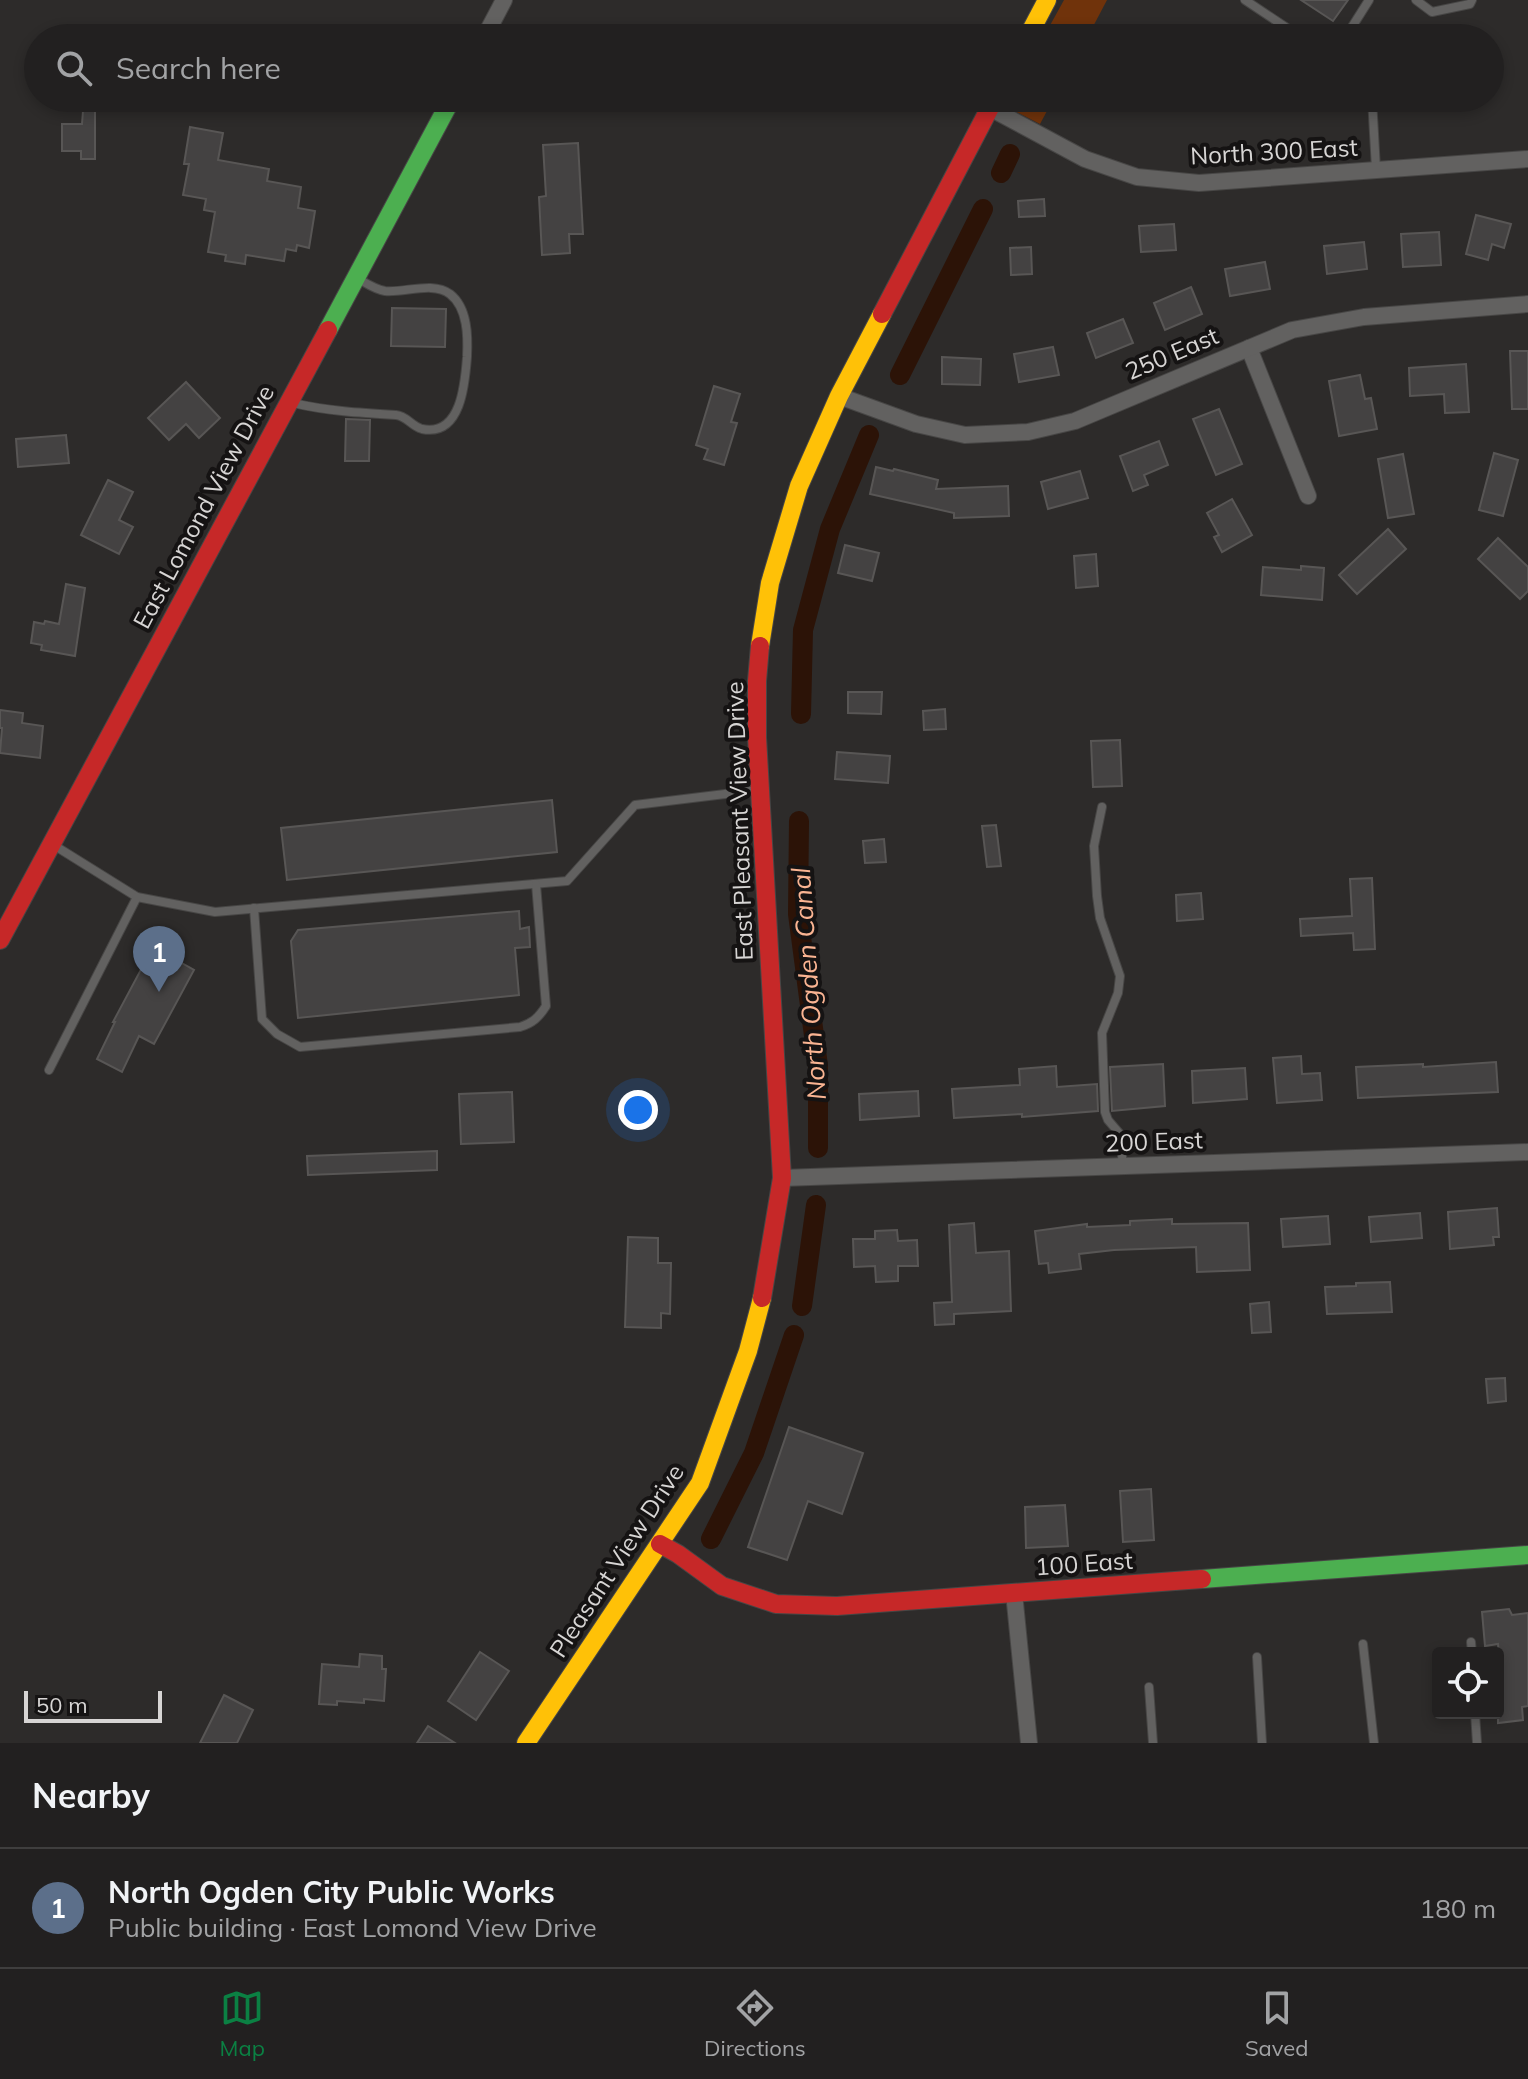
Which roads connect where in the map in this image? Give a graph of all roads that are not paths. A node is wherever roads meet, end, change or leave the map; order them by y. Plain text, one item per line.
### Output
1 (504, 0) edge
2 (1047, 0) edge
3 (1245, 0) edge
4 (1369, 0) edge
5 (1416, 0) edge
6 (1472, 0) edge
7 (491, 24) edge
8 (1034, 24) edge
9 (1281, 24) edge
10 (1354, 24) edge
11 (444, 112) edge
12 (987, 112) edge
13 (1007, 112) edge
14 (1373, 112) edge
15 (1528, 159) edge
16 (1376, 170) junction
17 (355, 277) junction
18 (1528, 304) edge
19 (1249, 348) junction
20 (839, 396) junction
21 (288, 402) junction
22 (1308, 496) dead end
23 (759, 790) junction
24 (1102, 807) dead end
25 (52, 843) junction
26 (536, 884) junction
27 (137, 897) junction
28 (254, 908) junction
29 (0, 940) edge
30 (49, 1070) dead end
31 (1528, 1152) edge
32 (1123, 1167) junction
33 (782, 1178) junction
34 (748, 1351) joint
35 (660, 1544) junction
36 (1528, 1555) edge
37 (1014, 1593) junction
38 (1471, 1642) dead end
39 (1363, 1644) dead end
40 (1471, 1647) edge
41 (1257, 1657) dead end
42 (1149, 1687) dead end
43 (1475, 1719) edge
44 (526, 1743) edge
45 (1029, 1743) edge
46 (1153, 1743) edge
47 (1262, 1743) edge
48 (1374, 1743) edge
49 (1477, 1743) edge

1 - 7 street
2 - 8 street
3 - 9 lane
4 - 10 lane
5 - 6 lane
11 - 17 street, East Lomond View Drive
12 - 20 street, East Pleasant View Drive
13 - 16 street, North 300 East
14 - 16 lane
15 - 16 street, North 300 East
17 - 21 street, East Lomond View Drive
17 - 21 lane
18 - 19 street, 250 East
19 - 20 street, 250 East
19 - 22 street
20 - 23 street, East Pleasant View Drive
21 - 25 street, East Lomond View Drive
23 - 26 lane
23 - 33 street, East Pleasant View Drive
24 - 32 lane
25 - 27 lane
25 - 29 street, East Lomond View Drive
26 - 28 lane
26 - 28 lane
27 - 28 lane
27 - 30 lane
31 - 32 street, 200 East
32 - 33 street, 200 East
33 - 34 street, East Pleasant View Drive
34 - 35 street, Pleasant View Drive
35 - 37 street, 100 East
35 - 44 street, Pleasant View Drive
36 - 37 street, 100 East
37 - 45 street
38 - 40 lane
39 - 48 lane
41 - 47 lane
42 - 46 lane
43 - 49 lane

